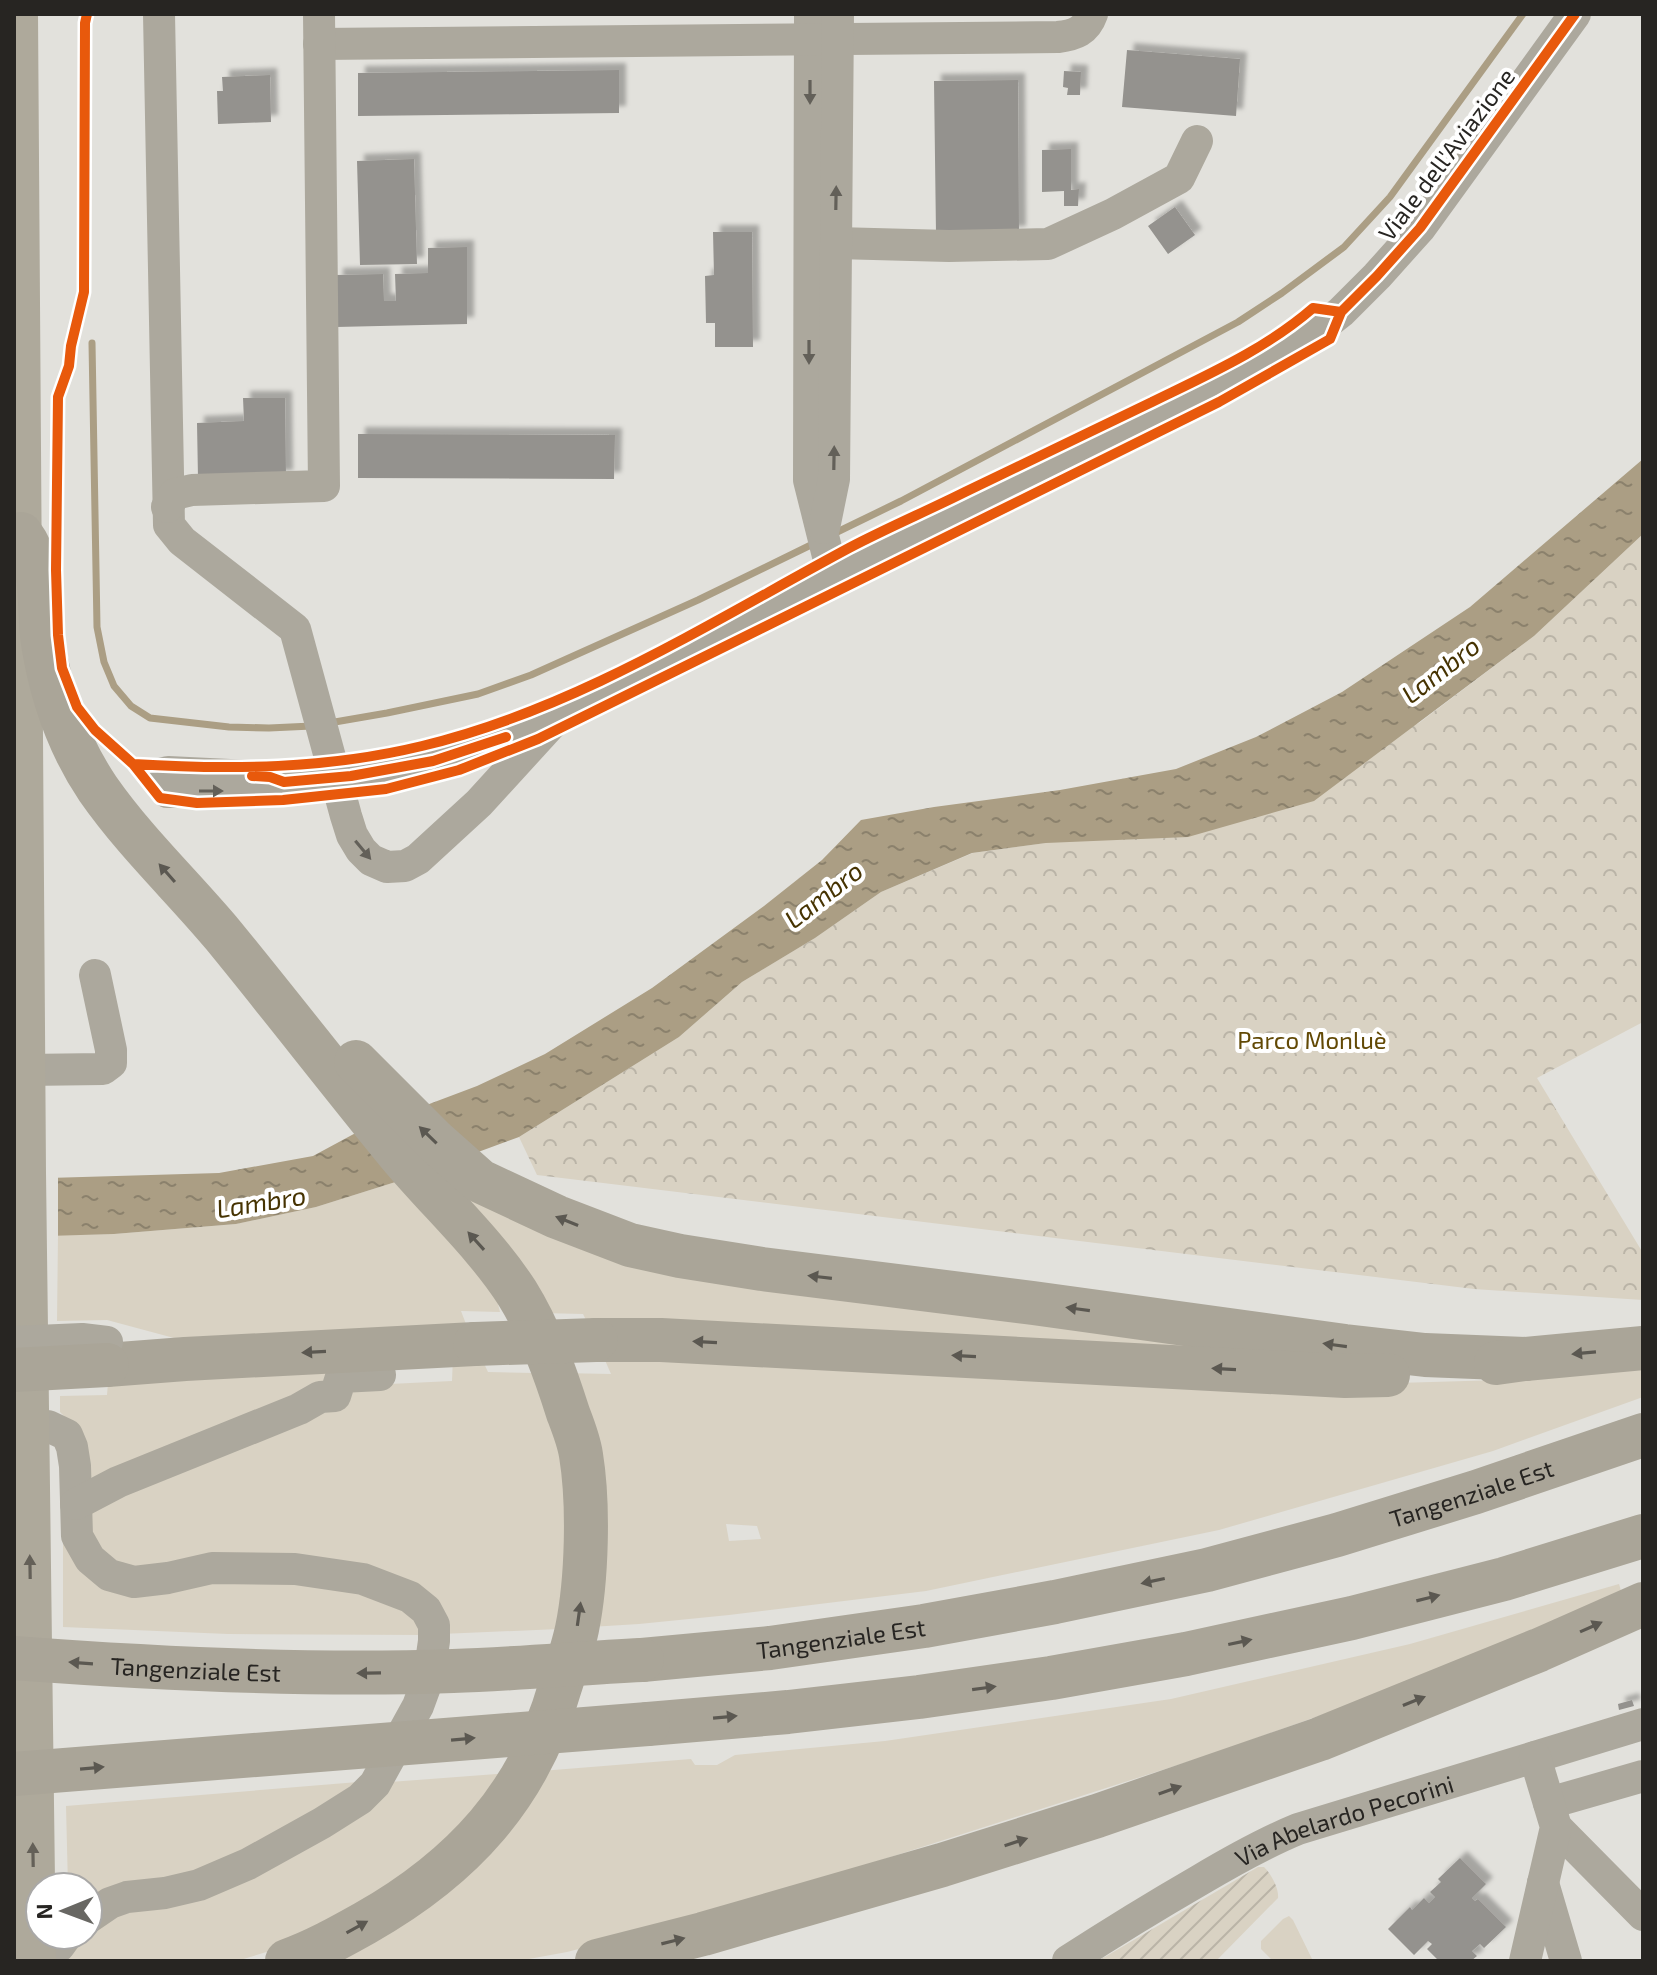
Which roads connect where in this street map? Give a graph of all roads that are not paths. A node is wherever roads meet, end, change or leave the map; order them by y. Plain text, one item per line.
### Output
1 (17, 14) edge
2 (159, 14) edge
3 (1092, 14) edge
4 (1575, 14) edge
5 (824, 26) edge
6 (319, 29) edge
7 (1197, 141) dead end
8 (836, 243) junction
9 (167, 507) junction
10 (21, 534) junction
11 (828, 557) junction
12 (558, 717) junction
13 (335, 778) junction
14 (284, 782) dead end
15 (95, 975) dead end
16 (25, 1070) junction
17 (379, 1106) junction
18 (14, 1342) edge
19 (1643, 1348) edge
20 (107, 1353) junction
21 (1525, 1359) junction
22 (14, 1370) edge
23 (380, 1375) dead end
24 (48, 1426) dead end
25 (1643, 1435) edge
26 (76, 1504) junction
27 (1643, 1536) edge
28 (1643, 1604) edge
29 (14, 1658) edge
30 (1643, 1724) edge
31 (1535, 1757) junction
32 (14, 1774) edge
33 (1643, 1776) edge
34 (1552, 1815) junction
35 (942, 1865) junction
36 (50, 1871) edge
37 (1542, 1880) junction
38 (104, 1907) edge
39 (1643, 1915) edge
40 (287, 1961) edge
41 (597, 1961) edge
42 (717, 1961) edge
43 (1068, 1961) edge
44 (1525, 1961) edge
45 (1566, 1961) edge

1 - 10 main road
2 - 9 street
3 - 5 street
4 - 11 street, Viale dell'Aviazione
5 - 6 street
8 -> 5 street
5 -> 11 street
6 - 9 street
7 - 8 street
11 -> 8 street
9 - 13 street
10 - 16 main road
17 -> 10 highway
11 - 12 street, Viale dell'Aviazione
12 - 13 street, Viale dell'Aviazione
13 -> 12 street, Viale dell'Aviazione
13 - 14 street, Viale dell'Aviazione
15 - 16 street
36 -> 16 main road
21 -> 17 highway
40 -> 17 highway
18 - 20 street, bridge
19 -> 21 highway
21 -> 20 highway, bridge
20 - 22 highway, bridge
23 - 26 street
24 - 26 street
25 -> 29 highway, Tangenziale Est, bridge
26 - 38 street
32 -> 27 highway, bridge
35 -> 28 highway
30 - 31 street, Via Abelardo Pecorini
31 - 34 street
31 - 43 street, Via Abelardo Pecorini
33 - 34 street
34 - 37 street
34 - 39 street
41 -> 35 highway
35 - 42 highway
37 - 44 street
37 - 45 street

